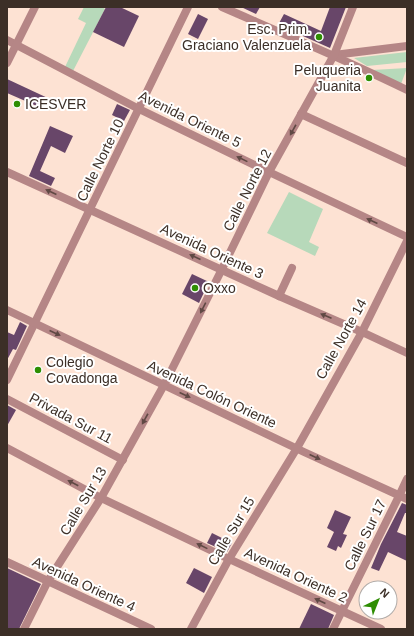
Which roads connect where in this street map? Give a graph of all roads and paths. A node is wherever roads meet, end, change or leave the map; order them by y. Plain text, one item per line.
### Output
1 (35, 7) edge
2 (188, 7) edge
3 (222, 7) edge
4 (353, 7) edge
5 (7, 40) edge
6 (16, 44) junction
7 (407, 46) edge
8 (334, 55) junction
9 (7, 63) edge
10 (407, 90) edge
11 (139, 109) junction
12 (301, 114) junction
13 (407, 163) edge
14 (7, 172) edge
15 (269, 172) junction
16 (90, 210) junction
17 (407, 237) edge
18 (407, 241) edge
19 (292, 268) dead end
20 (222, 269) junction
21 (278, 296) junction
22 (7, 310) edge
23 (34, 324) junction
24 (362, 332) junction
25 (407, 353) edge
26 (7, 380) edge
27 (164, 385) junction
28 (7, 399) edge
29 (7, 448) edge
30 (297, 448) junction
31 (123, 460) junction
32 (407, 479) edge
33 (403, 497) edge
34 (101, 498) junction
35 (229, 559) junction
36 (7, 562) edge
37 (48, 582) junction
38 (342, 611) junction
39 (24, 629) edge
40 (151, 629) edge
41 (190, 629) edge
42 (333, 629) edge
43 (381, 629) edge

1 - 6 street
2 - 11 street, Calle Norte 10
3 - 8 street
4 - 8 street, Calle Norte 12
5 - 6 street, Avenida Oriente 5
6 - 9 street
6 - 11 street, Avenida Oriente 5
7 - 8 street
8 - 10 street
8 - 12 street, Calle Norte 12
15 -> 11 street, Avenida Oriente 5
11 - 16 street, Calle Norte 10
12 - 13 street
12 -> 15 street, Calle Norte 12
16 -> 14 street, Avenida Oriente 3
17 -> 15 street, Avenida Oriente 5
15 - 20 street, Calle Norte 12
20 -> 16 street, Avenida Oriente 3
16 - 23 street, Calle Norte 10
18 - 24 street, Calle Norte 14
19 - 21 street
20 - 21 street, Avenida Oriente 3
20 -> 27 street, Calle Norte 12
24 -> 21 street, Avenida Oriente 3
22 - 23 street, Avenida Colón Oriente
23 - 26 street, Calle Norte 10
23 -> 27 street, Avenida Colón Oriente
24 - 25 street, Avenida Oriente 3
24 - 30 street, Calle Norte 14
27 -> 30 street, Avenida Colón Oriente
27 -> 31 street, Calle Sur 13
28 - 31 street, Privada Sur 11
34 -> 29 street, Avenida Oriente 2
30 -> 33 street, Avenida Colón Oriente
30 - 35 street, Calle Sur 15
31 - 34 street, Calle Sur 13
32 - 33 street, Calle Sur 17
33 - 38 street, Calle Sur 17
35 -> 34 street, Avenida Oriente 2
34 - 37 street, Calle Sur 13
38 -> 35 street, Avenida Oriente 2
35 - 41 street, Calle Sur 15
36 - 37 street, Avenida Oriente 4
37 - 39 street, Calle Sur 13
37 - 40 street, Avenida Oriente 4
38 - 42 street, Calle Sur 17
38 - 43 street, Avenida Oriente 2

